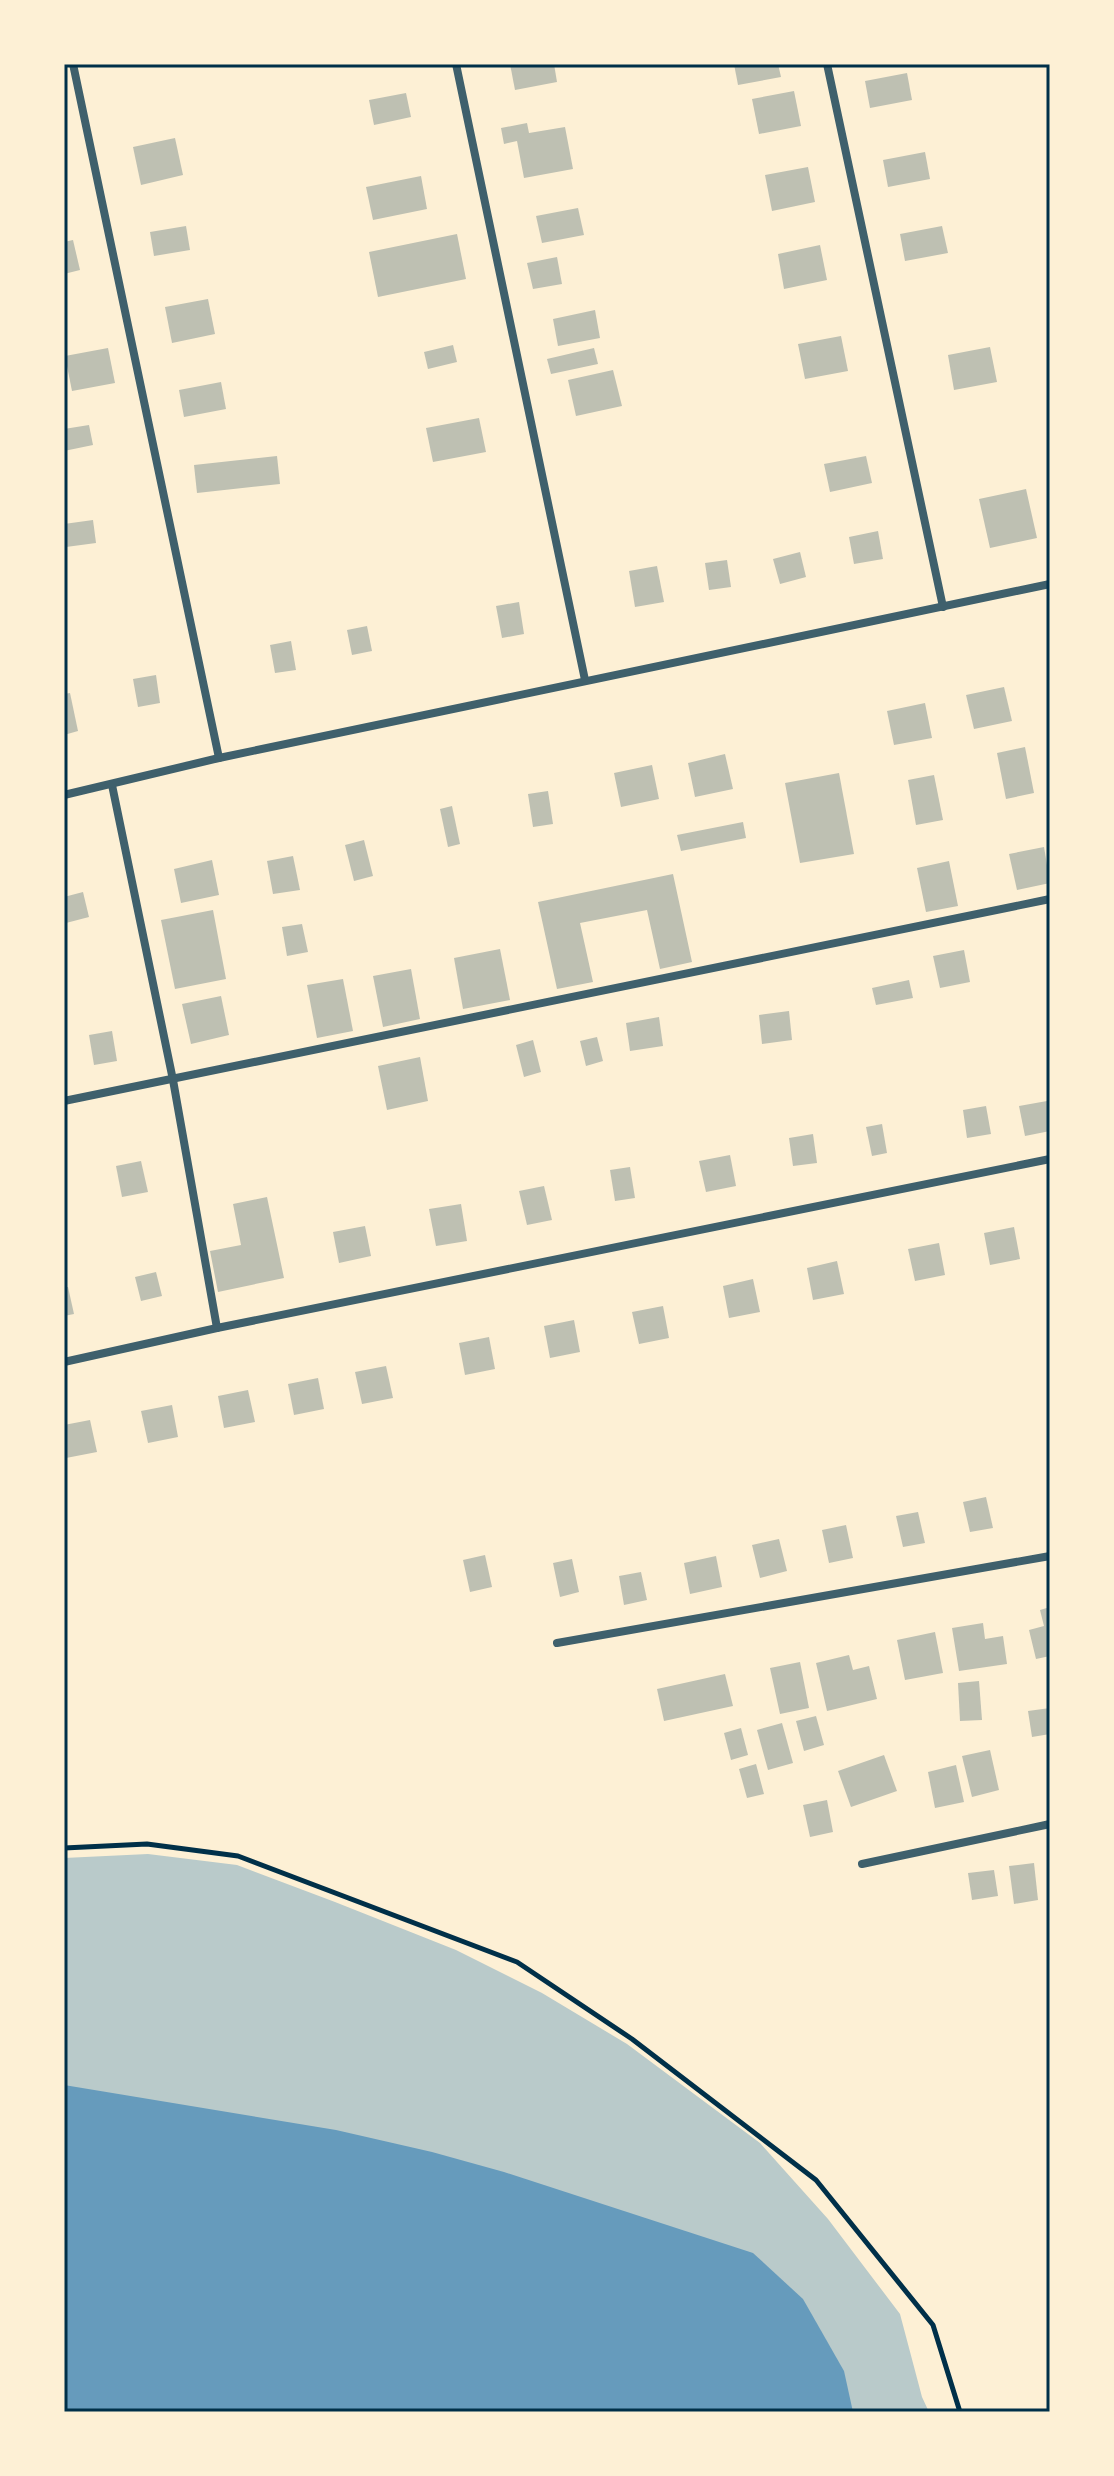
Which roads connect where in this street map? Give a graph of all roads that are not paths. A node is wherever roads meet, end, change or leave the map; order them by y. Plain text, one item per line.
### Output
1 (73, 64) edge
2 (456, 64) edge
3 (827, 64) edge
4 (1050, 584) edge
5 (943, 607) junction
6 (585, 680) junction
7 (219, 758) junction
8 (112, 785) junction
9 (64, 795) edge
10 (1050, 899) edge
11 (173, 1080) junction
12 (64, 1101) edge
13 (1050, 1159) edge
14 (217, 1328) junction
15 (64, 1362) edge
16 (1050, 1556) edge
17 (557, 1643) dead end
18 (1050, 1824) edge
19 (862, 1864) dead end

1 - 7 street
2 - 6 street
3 - 5 street
4 - 5 street
5 - 6 street
6 - 7 street
7 - 8 street
8 - 9 street
8 - 11 street
10 - 11 street
11 - 12 street
11 - 14 street
13 - 14 street
14 - 15 street
16 - 17 street
18 - 19 street

